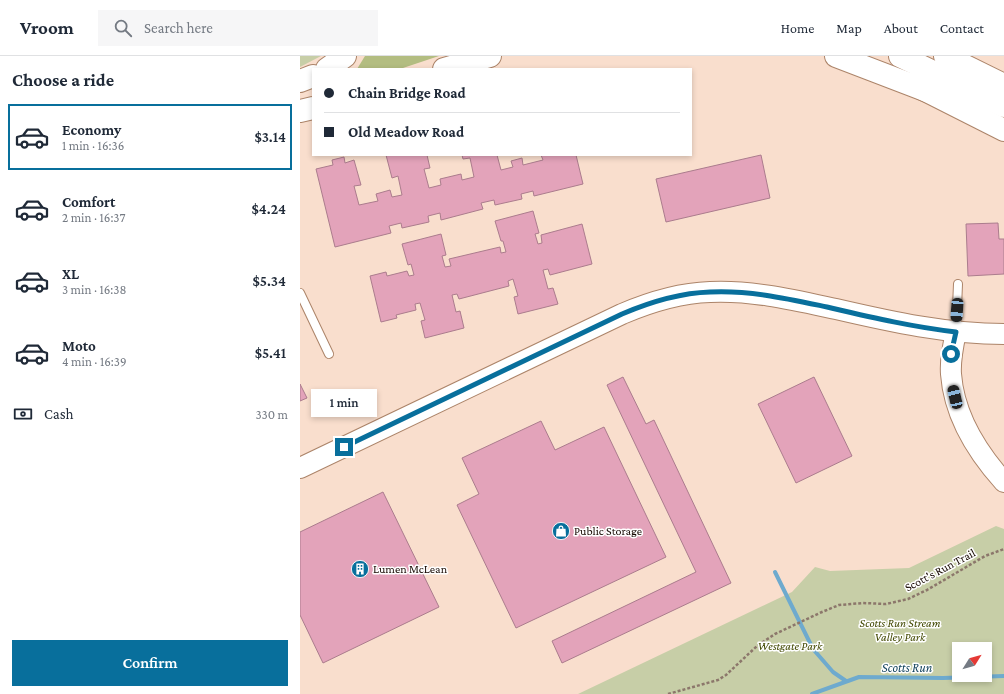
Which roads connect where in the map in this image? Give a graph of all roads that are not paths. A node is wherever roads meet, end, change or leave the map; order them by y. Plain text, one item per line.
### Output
1 (345, 56) edge
2 (490, 56) edge
3 (836, 56) edge
4 (856, 56) edge
5 (900, 56) edge
6 (945, 56) edge
7 (327, 68) edge
8 (448, 68) edge
9 (312, 76) edge
10 (300, 81) edge
11 (1004, 85) edge
12 (930, 92) junction
13 (1004, 106) edge
14 (312, 108) edge
15 (300, 111) edge
16 (1004, 130) edge
17 (958, 284) dead end
18 (300, 293) edge
19 (956, 332) junction
20 (1004, 334) edge
21 (329, 354) dead end
22 (300, 468) edge
23 (1004, 482) edge

1 - 7 main road
2 - 8 main road
3 - 12 main road
4 - 12 main road
5 - 13 main road
6 - 11 main road
9 - 10 main road
12 - 16 main road
14 - 15 main road
17 - 19 lane
18 - 21 lane
19 - 20 street
19 - 22 street
19 - 23 street

